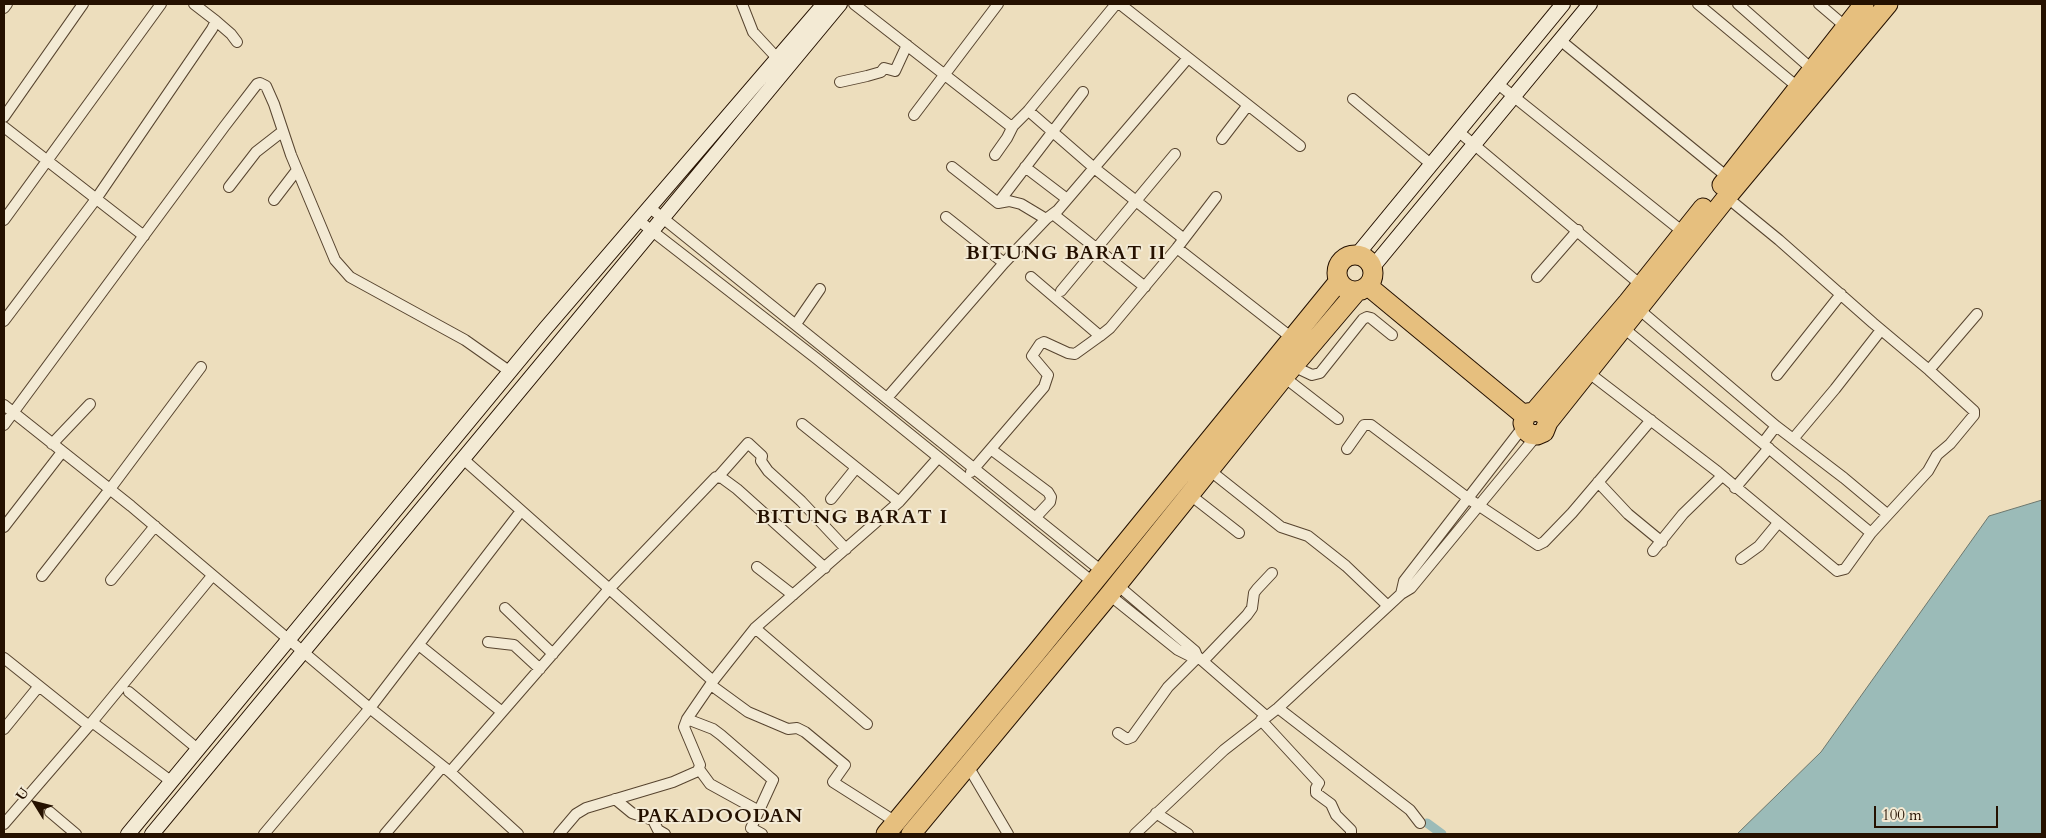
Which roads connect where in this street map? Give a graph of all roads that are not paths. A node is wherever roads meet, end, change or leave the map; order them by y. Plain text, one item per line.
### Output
1 (7, 4) edge
2 (83, 4) edge
3 (161, 4) edge
4 (194, 4) edge
5 (742, 4) edge
6 (824, 4) edge
7 (840, 4) edge
8 (854, 4) edge
9 (998, 4) edge
10 (1116, 4) edge
11 (1120, 4) edge
12 (1563, 4) edge
13 (1590, 4) edge
14 (1698, 4) edge
15 (1738, 4) edge
16 (1819, 4) edge
17 (1864, 4) edge
18 (1888, 4) edge
19 (4, 8) edge
20 (216, 21) junction
21 (1846, 27) junction
22 (1560, 40) junction
23 (237, 42) dead end
24 (907, 45) junction
25 (777, 58) junction
26 (1188, 58) junction
27 (944, 74) junction
28 (1819, 74) junction
29 (840, 82) dead end
30 (1498, 84) junction
31 (1083, 92) dead end
32 (1804, 92) junction
33 (1515, 96) junction
34 (1353, 99) dead end
35 (1248, 105) junction
36 (1031, 113) dead end
37 (914, 115) dead end
38 (4, 118) edge
39 (1013, 126) junction
40 (4, 127) edge
41 (283, 131) junction
42 (1053, 131) junction
43 (1459, 132) junction
44 (1222, 139) dead end
45 (1474, 145) junction
46 (1300, 146) dead end
47 (1175, 154) dead end
48 (995, 155) dead end
49 (48, 161) junction
50 (1432, 165) junction
51 (952, 167) dead end
52 (1025, 167) junction
53 (1094, 167) junction
54 (297, 170) junction
55 (229, 187) dead end
56 (1728, 188) junction
57 (1216, 197) dead end
58 (96, 199) junction
59 (1068, 199) junction
60 (274, 200) dead end
61 (1136, 202) junction
62 (998, 203) junction
63 (649, 207) junction
64 (663, 217) junction
65 (946, 217) dead end
66 (1050, 217) junction
67 (4, 220) edge
68 (638, 220) junction
69 (1578, 230) junction
70 (651, 232) junction
71 (1684, 232) junction
72 (144, 236) junction
73 (1184, 239) junction
74 (1177, 248) junction
75 (1096, 249) junction
76 (1356, 256) junction
77 (1004, 263) junction
78 (1032, 277) dead end
79 (1537, 277) dead end
80 (1339, 281) junction
81 (1366, 282) junction
82 (1641, 285) junction
83 (748, 286) junction
84 (1145, 287) junction
85 (820, 289) dead end
86 (1061, 291) dead end
87 (1841, 294) junction
88 (739, 297) junction
89 (1634, 305) junction
90 (1977, 314) dead end
91 (4, 321) edge
92 (796, 324) junction
93 (1618, 324) junction
94 (1881, 330) junction
95 (1392, 335) dead end
96 (1100, 336) junction
97 (1292, 338) junction
98 (826, 348) junction
99 (817, 359) junction
100 (201, 367) dead end
101 (1929, 370) junction
102 (509, 371) junction
103 (1289, 371) junction
104 (1589, 373) junction
105 (1777, 375) dead end
106 (887, 398) junction
107 (90, 404) dead end
108 (4, 405) edge
109 (13, 413) junction
110 (1338, 419) dead end
111 (1651, 420) junction
112 (1534, 422) junction
113 (802, 424) dead end
114 (4, 425) edge
115 (1776, 426) junction
116 (1793, 439) junction
117 (52, 444) junction
118 (1766, 445) junction
119 (1214, 448) junction
120 (1347, 448) dead end
121 (992, 450) junction
122 (62, 452) junction
123 (462, 458) junction
124 (938, 458) junction
125 (856, 468) junction
126 (974, 468) junction
127 (1208, 469) junction
128 (1722, 476) junction
129 (718, 478) junction
130 (964, 479) junction
131 (1598, 482) junction
132 (1735, 488) junction
133 (110, 489) junction
134 (1189, 494) junction
135 (831, 499) dead end
136 (1469, 499) junction
137 (899, 502) junction
138 (1479, 506) junction
139 (521, 511) junction
140 (1887, 514) junction
141 (1036, 517) junction
142 (1778, 523) junction
143 (156, 526) junction
144 (4, 527) edge
145 (1239, 533) dead end
146 (1871, 533) junction
147 (1662, 542) junction
148 (846, 549) junction
149 (1653, 551) dead end
150 (1741, 559) dead end
151 (757, 567) dead end
152 (825, 568) junction
153 (1272, 573) dead end
154 (42, 576) dead end
155 (212, 576) junction
156 (1098, 577) junction
157 (111, 580) dead end
158 (610, 589) junction
159 (1113, 590) junction
160 (1401, 594) junction
161 (793, 595) junction
162 (1388, 606) junction
163 (505, 608) dead end
164 (1153, 615) junction
165 (1145, 625) junction
166 (756, 628) junction
167 (289, 640) junction
168 (488, 642) dead end
169 (419, 645) junction
170 (304, 651) junction
171 (553, 654) junction
172 (4, 658) edge
173 (1200, 658) junction
174 (540, 669) junction
175 (712, 683) junction
176 (39, 686) junction
177 (129, 692) dead end
178 (370, 708) junction
179 (1278, 708) junction
180 (502, 712) junction
181 (1263, 718) junction
182 (687, 719) junction
183 (91, 724) junction
184 (868, 724) dead end
185 (4, 729) edge
186 (1118, 733) dead end
187 (200, 747) junction
188 (216, 757) junction
189 (968, 766) junction
190 (699, 769) junction
191 (446, 770) junction
192 (172, 782) junction
193 (615, 799) junction
194 (759, 811) junction
195 (50, 812) dead end
196 (1156, 813) junction
197 (1420, 822) dead end
198 (4, 824) edge
199 (891, 828) edge
200 (76, 834) edge
201 (128, 834) edge
202 (152, 834) edge
203 (264, 834) edge
204 (385, 834) edge
205 (518, 834) edge
206 (559, 834) edge
207 (665, 834) edge
208 (762, 834) edge
209 (910, 834) edge
210 (1008, 834) edge
211 (1135, 834) edge
212 (1188, 834) edge
213 (1351, 834) edge

1 - 19 street
2 - 38 street
3 - 49 street
4 - 20 street
5 - 25 street
6 - 25 street
7 - 64 street
8 - 24 street
9 - 27 street
10 - 39 street
11 - 26 street
12 - 30 street
13 - 22 street
14 - 32 street
15 - 28 street
16 - 21 street
17 - 21 highway
18 - 28 highway
20 - 23 street
20 - 58 street
21 - 28 highway
22 - 33 street
22 - 56 street
24 - 27 street
24 - 29 street
25 - 63 street
26 - 35 street
26 - 53 street
27 - 37 street
27 - 39 street
28 - 32 highway
30 - 33 street
30 - 43 street
31 - 42 street
32 - 56 highway
33 - 45 street
33 - 71 street
34 - 50 street
35 - 44 street
35 - 46 street
36 - 42 street
39 - 48 street
40 - 49 street
41 - 54 street
41 - 55 street
41 - 72 street
42 - 52 street
42 - 53 street
43 - 45 street
43 - 50 street
45 - 69 street
45 - 81 street
47 - 61 street
49 - 58 street
49 - 67 street
50 - 76 street
51 - 62 street
52 - 59 street
52 - 62 street
53 - 59 street
53 - 61 street
54 - 60 street
54 - 102 street
56 - 71 highway
56 - 87 street
56 - 89 highway
57 - 73 street
58 - 72 street
58 - 91 street
59 - 66 street
61 - 73 street
61 - 75 street
62 - 66 street
63 - 64 street
63 - 68 street
64 - 70 street
64 - 83 street
65 - 77 street
66 - 75 street
66 - 77 street
68 - 70 street
68 - 102 street
69 - 79 street
69 - 82 street
70 - 88 street
70 - 123 street
71 - 82 highway
72 - 109 street
73 - 74 street
74 - 84 street
74 - 97 street
75 - 84 street
75 - 86 street
76 - 80 highway
76 - 81 highway
77 - 106 street
78 - 96 street
80 - 81 highway
80 - 97 highway
81 - 103 highway
81 - 112 highway
82 - 89 highway
83 - 88 street
83 - 92 street
84 - 96 street
85 - 92 street
87 - 94 street
87 - 105 street
88 - 99 street
89 - 93 highway
89 - 115 street
90 - 101 street
92 - 98 street
93 - 104 highway
93 - 112 highway
93 - 118 street
94 - 101 street
94 - 116 street
95 - 103 street
96 - 121 street
97 - 119 highway
98 - 99 street
98 - 106 street
99 - 124 street
100 - 133 street
101 - 140 street
102 - 167 street
103 - 110 street
103 - 119 highway
104 - 111 street
104 - 112 highway
106 - 126 street
107 - 117 street
108 - 109 street
109 - 114 street
109 - 117 street
111 - 128 street
111 - 131 street
112 - 136 street
112 - 138 street
113 - 125 street
115 - 116 street
115 - 118 street
116 - 140 street
117 - 122 street
118 - 132 street
118 - 146 street
119 - 127 highway
119 - 156 highway
120 - 136 street
121 - 126 street
121 - 141 street
122 - 133 street
122 - 144 street
123 - 139 street
123 - 170 street
124 - 130 street
124 - 137 street
125 - 135 street
125 - 137 street
126 - 130 street
126 - 141 street
127 - 134 highway
127 - 162 street
128 - 132 street
128 - 147 street
129 - 148 street
129 - 152 street
129 - 158 street
130 - 156 street
131 - 138 street
131 - 147 street
132 - 142 street
133 - 143 street
133 - 154 street
134 - 145 street
134 - 159 highway
136 - 138 street
136 - 160 street
137 - 148 street
138 - 160 street
139 - 158 street
139 - 169 street
140 - 146 street
141 - 156 street
142 - 146 street
142 - 150 street
143 - 155 street
143 - 157 street
147 - 149 street
148 - 152 street
151 - 161 street
152 - 161 street
153 - 173 street
155 - 167 street
155 - 183 street
156 - 159 street
156 - 199 highway
158 - 171 street
158 - 175 street
159 - 164 street
159 - 165 street
159 - 189 highway
160 - 162 street
161 - 166 street
162 - 179 street
163 - 171 street
164 - 165 street
164 - 173 street
165 - 173 street
166 - 175 street
166 - 184 street
167 - 170 street
167 - 187 street
168 - 174 street
169 - 178 street
169 - 180 street
170 - 178 street
170 - 188 street
171 - 174 street
172 - 176 street
173 - 181 street
173 - 186 street
174 - 180 street
175 - 182 street
175 - 199 street
176 - 183 street
176 - 185 street
177 - 187 street
178 - 191 street
178 - 203 street
179 - 181 street
179 - 197 street
180 - 191 street
181 - 196 street
181 - 213 street
182 - 190 street
182 - 194 street
183 - 192 street
183 - 198 street
187 - 188 street
187 - 192 street
188 - 202 street
189 - 209 highway
189 - 210 street
190 - 193 street
190 - 194 street
191 - 204 street
191 - 205 street
192 - 201 street
193 - 206 street
193 - 207 street
194 - 208 street
195 - 200 street
196 - 211 street
196 - 212 street

